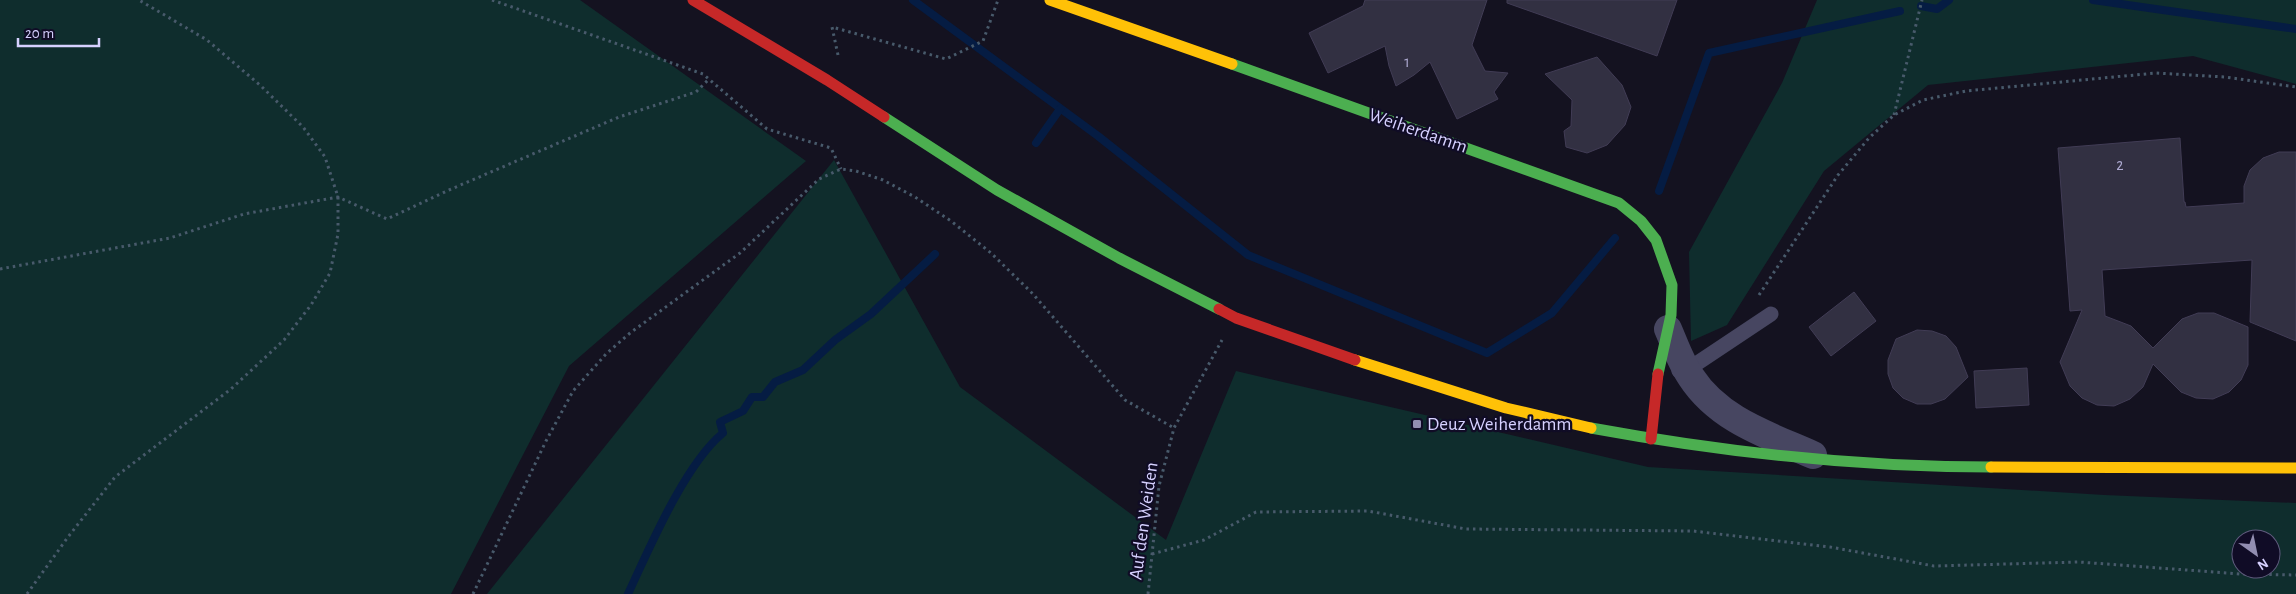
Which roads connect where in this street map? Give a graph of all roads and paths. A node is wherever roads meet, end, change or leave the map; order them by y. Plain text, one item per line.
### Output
1 (139, 0) edge
2 (492, 0) edge
3 (693, 0) edge
4 (998, 0) edge
5 (1050, 0) edge
6 (1922, 0) edge
7 (1082, 6) edge
8 (708, 80) junction
9 (827, 80) junction
10 (2296, 87) edge
11 (1894, 115) junction
12 (841, 169) junction
13 (338, 197) junction
14 (0, 269) edge
15 (1771, 314) dead end
16 (1236, 318) junction
17 (1752, 328) junction
18 (1668, 329) junction
19 (1685, 368) junction
20 (1657, 381) junction
21 (1174, 428) junction
22 (1651, 439) junction
23 (1819, 458) junction
24 (2296, 468) edge
25 (1152, 554) junction
26 (2296, 575) edge
27 (27, 594) edge
28 (472, 594) edge
29 (1148, 594) edge

1 - 13 path
2 - 8 path
3 - 9 main road
4 - 9 path
5 - 7 main road, Weiherdamm
6 - 11 path
7 - 18 main road, Weiherdamm
8 - 12 path
8 - 13 path
9 - 16 main road
10 - 11 path
11 - 17 path
12 - 21 path
12 - 28 path
13 - 14 path
13 - 27 path
15 - 17 lane
16 - 21 path, Auf den Weiden
16 - 22 main road
17 - 19 lane
18 - 19 street
18 - 20 main road, Weiherdamm
19 - 20 lane
19 - 23 street
20 - 22 main road, Weiherdamm
21 - 25 path, Auf den Weiden
22 - 23 main road
23 - 24 main road
25 - 26 path
25 - 29 path, Auf den Weiden

